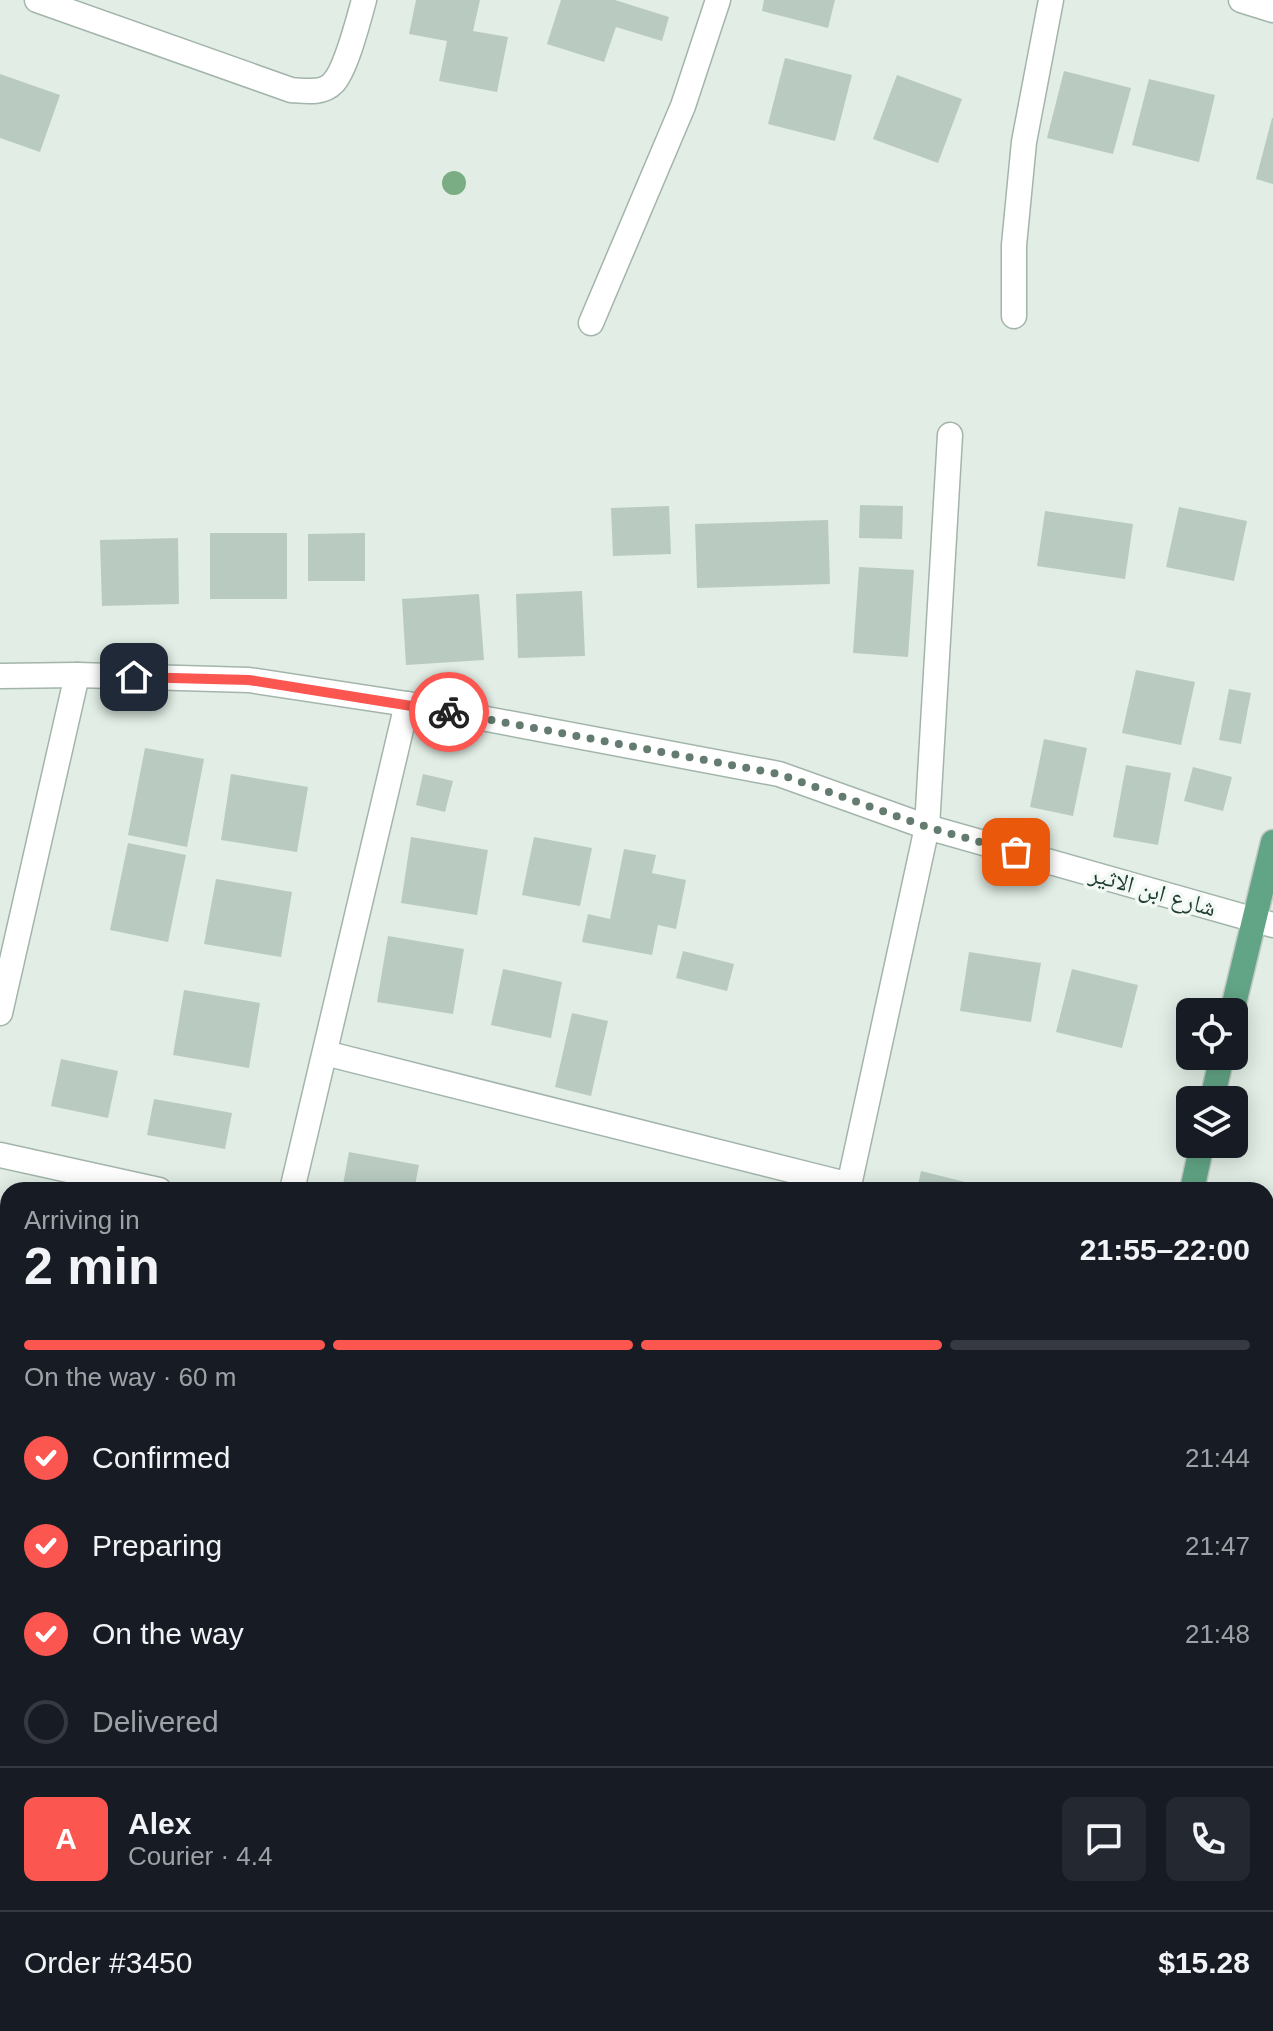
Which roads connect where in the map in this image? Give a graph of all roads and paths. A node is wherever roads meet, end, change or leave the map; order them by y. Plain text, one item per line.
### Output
1 (37, 0) edge
2 (364, 0) edge
3 (718, 0) edge
4 (1051, 0) edge
5 (1241, 0) edge
6 (1273, 10) edge
7 (1014, 316) dead end
8 (591, 323) dead end
9 (950, 435) dead end
10 (77, 675) junction
11 (0, 676) edge
12 (407, 704) junction
13 (927, 827) junction
14 (1273, 842) edge
15 (1263, 922) edge
16 (1237, 998) edge
17 (0, 1013) edge
18 (325, 1053) junction
19 (0, 1155) edge
20 (1199, 1158) edge
21 (123, 1182) edge
22 (294, 1182) edge
23 (829, 1182) edge
24 (850, 1182) edge
25 (1194, 1182) edge

1 - 2 street
3 - 8 street
4 - 7 street
5 - 6 street
9 - 13 street
10 - 11 street, شارع ابن الاثير
10 - 12 street, شارع ابن الاثير
10 - 17 street
12 - 13 street, شارع ابن الاثير
12 - 18 street
13 - 15 street, شارع ابن الاثير
13 - 24 street
14 - 15 main road
15 - 16 main road
18 - 22 street
18 - 23 street
19 - 21 street
20 - 25 main road

